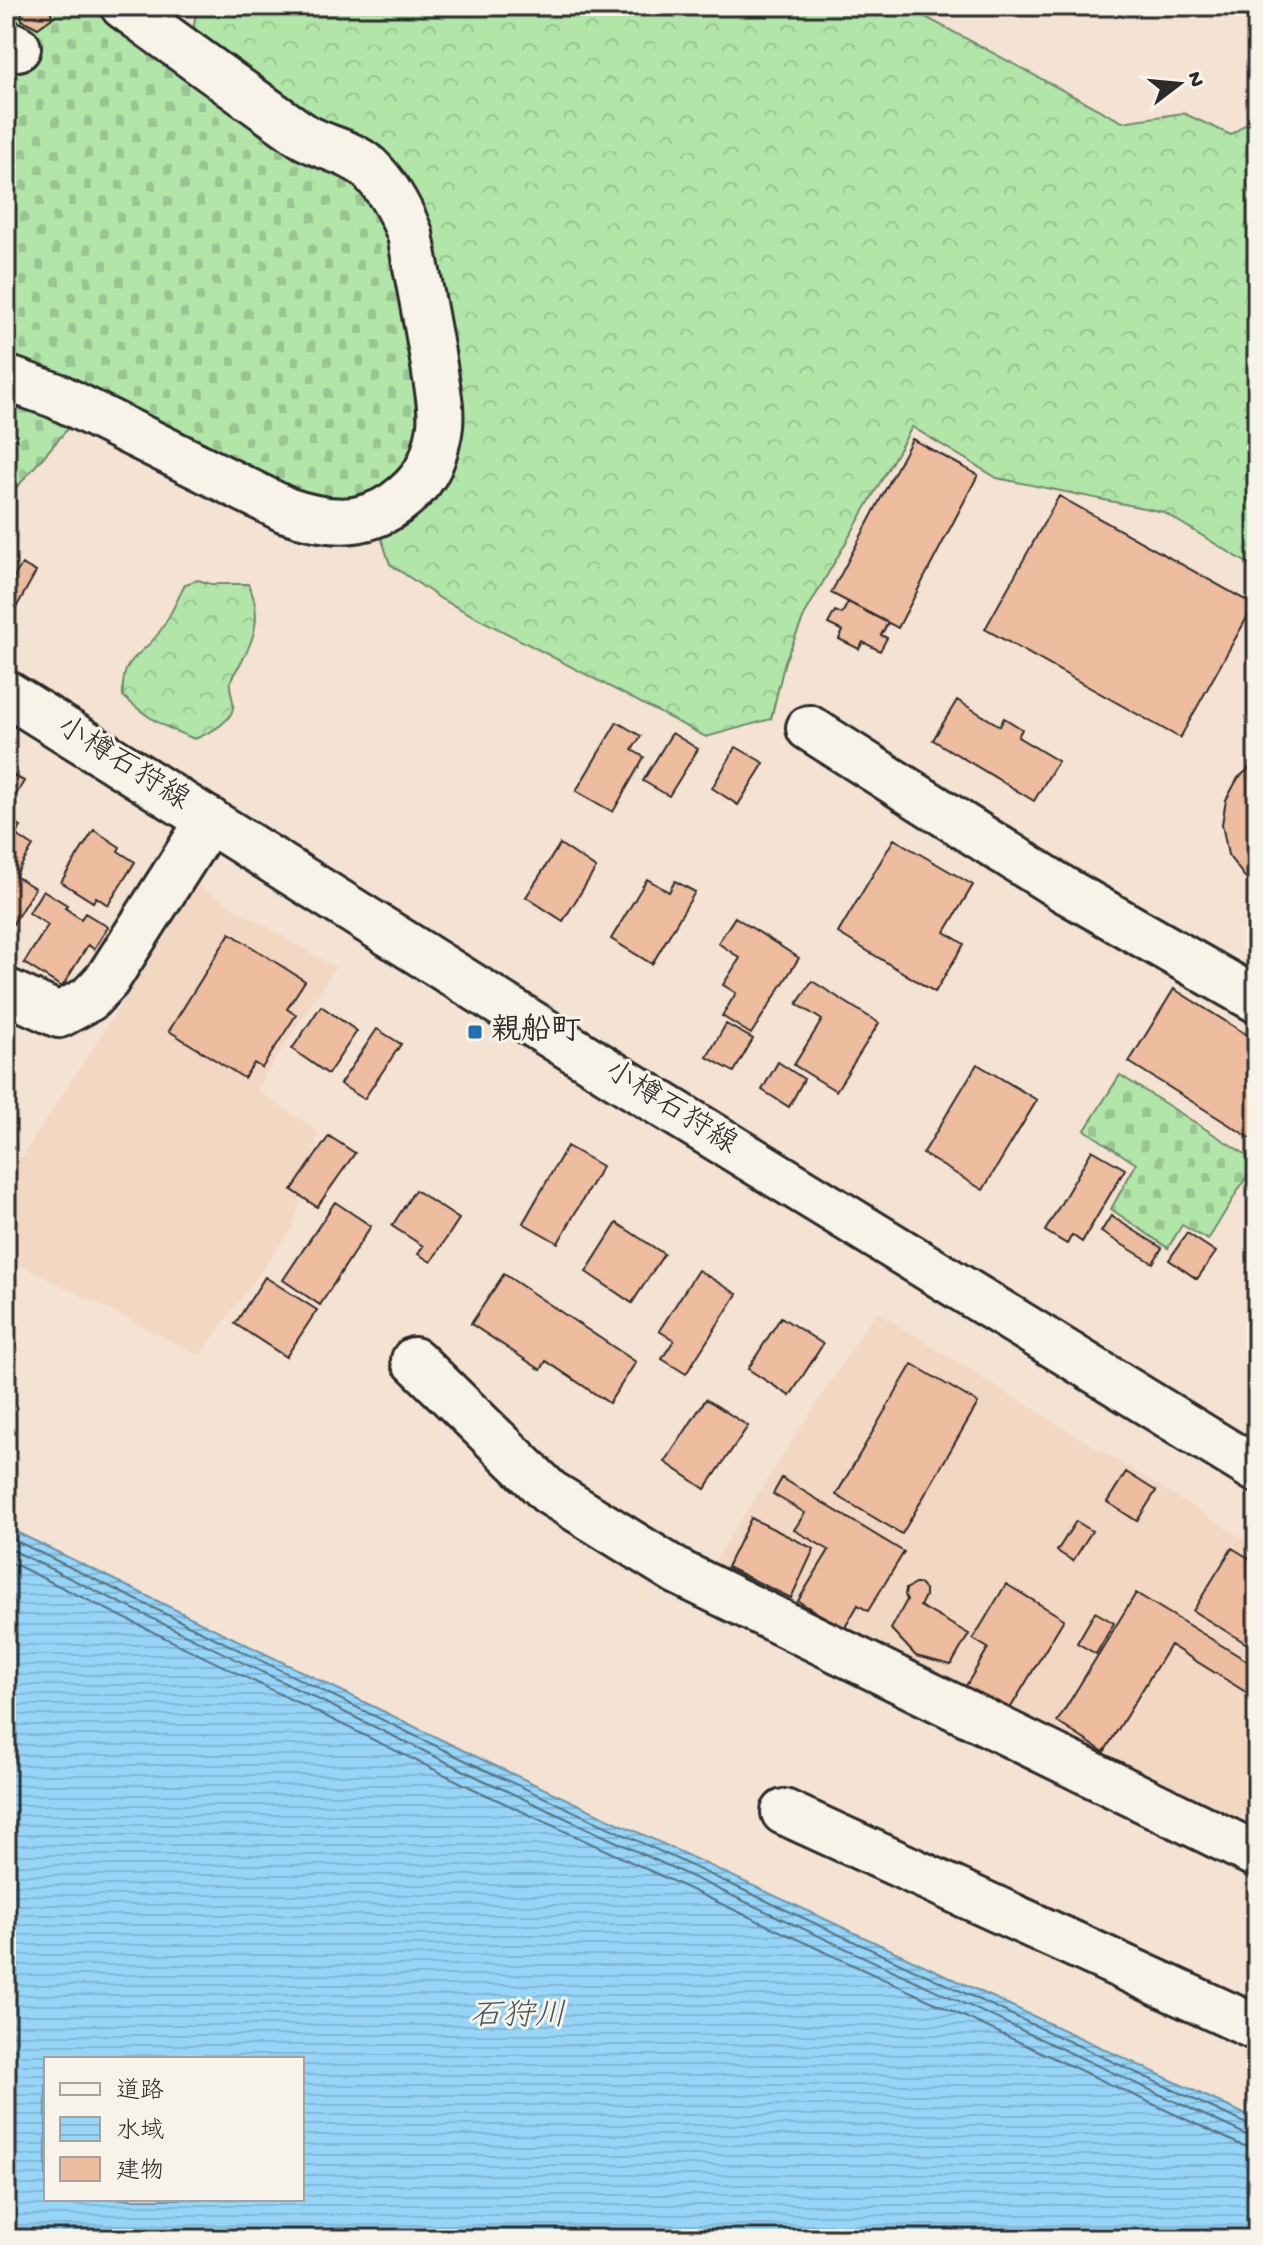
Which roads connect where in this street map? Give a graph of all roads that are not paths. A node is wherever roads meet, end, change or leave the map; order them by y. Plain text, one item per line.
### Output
1 (123, 6) edge
2 (6, 378) edge
3 (6, 693) edge
4 (809, 728) dead end
5 (209, 820) junction
6 (6, 991) edge
7 (1257, 1000) edge
8 (414, 1360) dead end
9 (1257, 1470) edge
10 (784, 1812) dead end
11 (1252, 1841) edge
12 (1257, 2028) edge

1 - 2 main road
3 - 5 main road, 小樽石狩線
4 - 7 main road
5 - 6 main road
5 - 9 main road, 小樽石狩線
8 - 11 main road
10 - 12 main road

